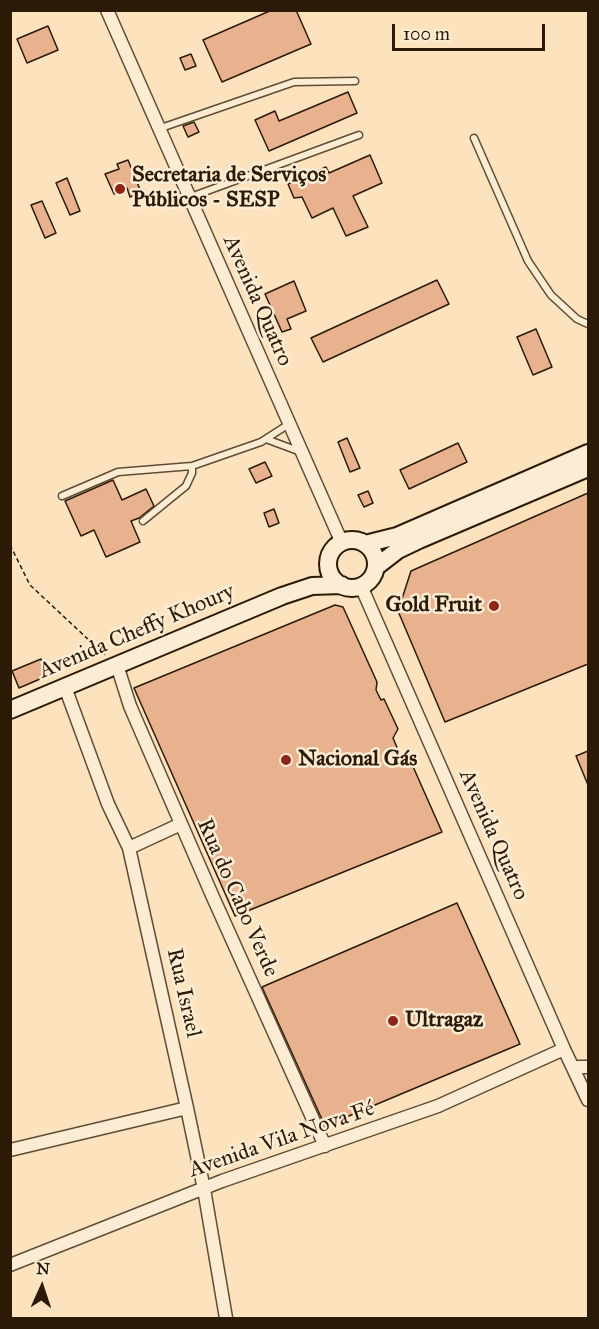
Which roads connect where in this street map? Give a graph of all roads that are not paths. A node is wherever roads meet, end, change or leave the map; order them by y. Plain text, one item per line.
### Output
1 (107, 10) edge
2 (355, 81) dead end
3 (158, 129) junction
4 (359, 135) dead end
5 (474, 138) dead end
6 (188, 198) junction
7 (588, 324) edge
8 (289, 424) junction
9 (266, 439) junction
10 (301, 452) junction
11 (588, 453) edge
12 (192, 466) junction
13 (588, 468) edge
14 (62, 496) dead end
15 (143, 521) dead end
16 (342, 543) junction
17 (365, 544) junction
18 (329, 561) junction
19 (376, 567) junction
20 (342, 585) junction
21 (361, 586) junction
22 (282, 596) junction
23 (117, 665) junction
24 (65, 687) junction
25 (10, 710) edge
26 (182, 824) junction
27 (129, 848) junction
28 (564, 1049) junction
29 (573, 1067) junction
30 (588, 1067) edge
31 (588, 1100) edge
32 (187, 1108) junction
33 (325, 1146) junction
34 (10, 1150) edge
35 (204, 1189) junction
36 (10, 1265) edge
37 (226, 1318) edge

1 - 3 street, Avenida Quatro
2 - 3 lane
3 - 6 street, Avenida Quatro
4 - 6 lane
5 - 7 lane
6 - 8 street, Avenida Quatro
8 - 9 lane
8 - 10 street, Avenida Quatro
9 - 10 lane
9 - 12 lane
10 - 16 street, Avenida Quatro
11 - 17 main road
12 - 14 lane
12 - 15 lane
13 - 19 main road
16 - 17 main road
16 - 18 main road
17 - 19 main road
18 - 20 main road
18 - 22 main road
19 - 21 main road
20 - 21 main road
20 - 22 main road
21 - 28 street, Avenida Quatro
22 - 23 main road, Avenida Cheffy Khoury
23 - 24 main road, Avenida Cheffy Khoury
23 - 26 street, Rua do Cabo Verde
24 - 25 main road, Avenida Cheffy Khoury
24 - 27 street, Rua Israel
26 - 27 street
26 - 33 street, Rua do Cabo Verde
27 - 32 street, Rua Israel
28 - 29 street, Avenida Quatro
28 - 33 street, Avenida Vila Nova Fé
29 - 30 street
29 - 31 street, Avenida Quatro
32 - 34 street
32 - 35 street, Rua Israel
33 - 35 street, Avenida Vila Nova Fé
35 - 36 street, Avenida Vila Nova Fé
35 - 37 street, Rua Israel

